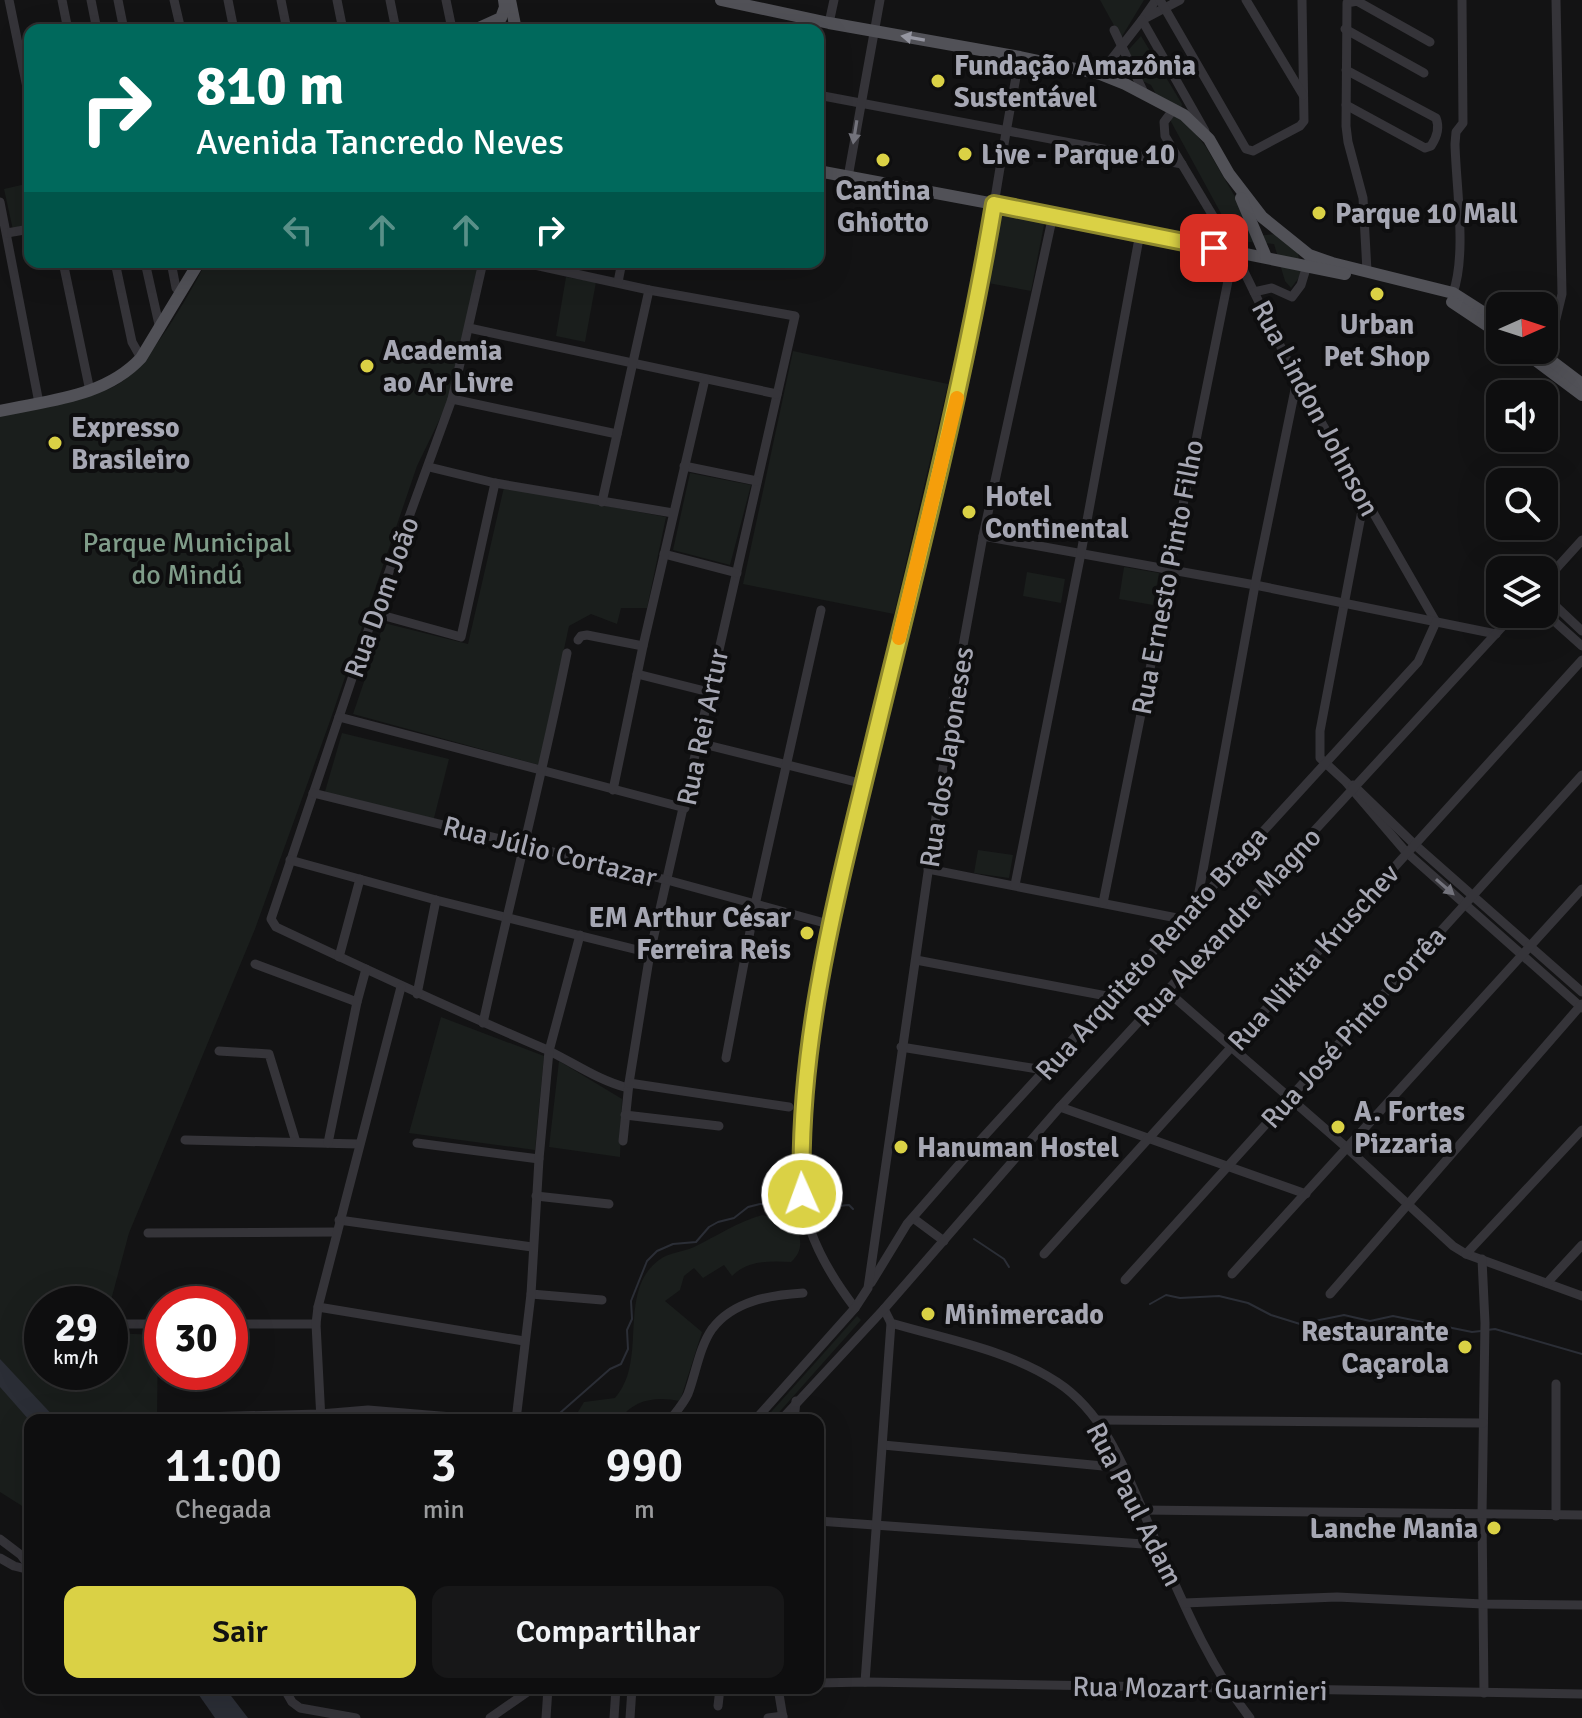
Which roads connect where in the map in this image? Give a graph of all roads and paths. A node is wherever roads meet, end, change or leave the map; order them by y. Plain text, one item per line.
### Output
1 (9, 0) edge
2 (62, 0) edge
3 (91, 0) edge
4 (118, 0) edge
5 (174, 0) edge
6 (228, 0) edge
7 (281, 0) edge
8 (337, 0) edge
9 (390, 0) edge
10 (446, 0) edge
11 (507, 0) edge
12 (721, 0) edge
13 (834, 0) edge
14 (880, 0) edge
15 (1180, 0) edge
16 (1246, 0) edge
17 (1302, 0) edge
18 (1462, 0) edge
19 (1556, 0) edge
20 (746, 3) edge
21 (1161, 3) edge
22 (1142, 20) junction
23 (829, 23) junction
24 (67, 24) edge
25 (96, 24) edge
26 (123, 24) edge
27 (180, 24) edge
28 (233, 24) edge
29 (286, 24) edge
30 (342, 24) edge
31 (395, 24) edge
32 (451, 24) edge
33 (487, 24) edge
34 (514, 24) edge
35 (1345, 29) junction
36 (1114, 30) dead end
37 (875, 31) junction
38 (1430, 42) dead end
39 (1122, 48) junction
40 (1020, 57) junction
41 (24, 65) edge
42 (1346, 70) junction
43 (1424, 73) dead end
44 (1100, 74) junction
45 (1145, 95) junction
46 (824, 96) edge
47 (1305, 98) junction
48 (860, 103) junction
49 (1346, 105) junction
50 (1173, 110) junction
51 (1005, 132) junction
52 (1209, 139) junction
53 (1182, 164) junction
54 (824, 172) edge
55 (1229, 174) junction
56 (848, 177) junction
57 (0, 202) edge
58 (994, 204) junction
59 (1053, 215) junction
60 (24, 230) edge
61 (7, 233) junction
62 (1140, 233) junction
63 (1234, 251) junction
64 (1266, 257) junction
65 (1308, 261) junction
66 (64, 268) edge
67 (117, 268) edge
68 (146, 268) edge
69 (172, 268) edge
70 (187, 268) edge
71 (194, 268) edge
72 (482, 268) edge
73 (550, 268) edge
74 (621, 268) edge
75 (1367, 271) junction
76 (618, 282) junction
77 (178, 290) junction
78 (649, 290) junction
79 (1254, 292) junction
80 (1453, 293) junction
81 (1558, 313) edge
82 (1486, 314) edge
83 (158, 324) junction
84 (1486, 325) edge
85 (469, 328) junction
86 (139, 356) junction
87 (633, 363) junction
88 (1541, 364) edge
89 (1556, 364) edge
90 (705, 379) junction
91 (1297, 380) junction
92 (1582, 384) edge
93 (89, 389) junction
94 (777, 394) junction
95 (1582, 395) edge
96 (452, 399) junction
97 (38, 400) junction
98 (0, 408) edge
99 (617, 434) junction
100 (684, 466) junction
101 (429, 467) junction
102 (757, 481) junction
103 (495, 483) junction
104 (1364, 500) junction
105 (602, 502) junction
106 (673, 513) junction
107 (983, 536) junction
108 (1582, 540) edge
109 (1081, 553) junction
110 (664, 554) junction
111 (1558, 567) edge
112 (1168, 570) junction
113 (737, 573) junction
114 (1255, 585) junction
115 (1344, 605) junction
116 (1558, 608) edge
117 (821, 610) dead end
118 (374, 613) junction
119 (1436, 622) junction
120 (1558, 625) edge
121 (1501, 628) edge
122 (1582, 631) edge
123 (1496, 634) junction
124 (578, 640) dead end
125 (643, 646) junction
126 (1582, 646) edge
127 (567, 653) dead end
128 (1582, 660) edge
129 (637, 674) junction
130 (709, 692) junction
131 (339, 717) junction
132 (699, 743) junction
133 (1323, 763) junction
134 (786, 764) junction
135 (543, 771) junction
136 (1582, 775) edge
137 (864, 784) junction
138 (1351, 787) junction
139 (613, 790) junction
140 (313, 793) junction
141 (685, 808) junction
142 (1414, 844) junction
143 (524, 845) junction
144 (1406, 852) junction
145 (290, 860) junction
146 (928, 869) junction
147 (360, 879) junction
148 (667, 880) junction
149 (1015, 885) junction
150 (1582, 889) edge
151 (1475, 894) junction
152 (436, 900) junction
153 (1103, 903) junction
154 (1197, 903) junction
155 (1465, 904) junction
156 (755, 905) junction
157 (506, 915) junction
158 (1182, 919) junction
159 (832, 925) junction
160 (580, 935) junction
161 (1530, 945) junction
162 (650, 953) junction
163 (1522, 954) junction
164 (339, 957) junction
165 (916, 960) junction
166 (255, 964) dead end
167 (366, 969) junction
168 (401, 987) junction
169 (1167, 991) junction
170 (1582, 992) edge
171 (417, 994) junction
172 (1112, 997) junction
173 (357, 1002) junction
174 (1581, 1006) edge
175 (483, 1023) junction
176 (901, 1047) junction
177 (1231, 1047) junction
178 (219, 1051) dead end
179 (549, 1051) junction
180 (726, 1058) dead end
181 (1044, 1070) junction
182 (628, 1085) junction
183 (1289, 1097) junction
184 (789, 1107) dead end
185 (1060, 1107) junction
186 (625, 1115) junction
187 (719, 1126) dead end
188 (1582, 1130) edge
189 (1150, 1137) junction
190 (185, 1140) dead end
191 (623, 1141) dead end
192 (296, 1142) junction
193 (328, 1143) junction
194 (417, 1143) dead end
195 (359, 1144) junction
196 (1347, 1148) junction
197 (539, 1159) junction
198 (1226, 1167) junction
199 (1306, 1194) junction
200 (536, 1196) junction
201 (609, 1204) dead end
202 (1406, 1204) junction
203 (913, 1218) junction
204 (339, 1220) junction
205 (337, 1232) junction
206 (148, 1233) dead end
207 (944, 1241) junction
208 (1582, 1245) edge
209 (532, 1247) junction
210 (1044, 1254) dead end
211 (1466, 1254) junction
212 (1482, 1259) junction
213 (1232, 1274) dead end
214 (1125, 1280) dead end
215 (1547, 1283) junction
216 (868, 1288) junction
217 (803, 1293) dead end
218 (531, 1294) junction
219 (1330, 1294) dead end
220 (1582, 1296) edge
221 (602, 1300) dead end
222 (857, 1304) junction
223 (318, 1307) junction
224 (884, 1309) junction
225 (891, 1323) junction
226 (248, 1324) edge
227 (316, 1324) junction
228 (524, 1341) junction
229 (1556, 1384) dead end
230 (796, 1401) junction
231 (321, 1414) edge
232 (347, 1414) edge
233 (424, 1414) edge
234 (517, 1414) edge
235 (674, 1414) edge
236 (760, 1414) edge
237 (786, 1414) edge
238 (795, 1414) edge
239 (1097, 1420) junction
240 (1483, 1423) junction
241 (883, 1445) junction
242 (1124, 1468) junction
243 (1142, 1510) junction
244 (1482, 1515) junction
245 (1582, 1515) edge
246 (1556, 1516) junction
247 (824, 1521) edge
248 (877, 1524) junction
249 (0, 1539) edge
250 (1157, 1545) junction
251 (0, 1558) edge
252 (24, 1560) edge
253 (24, 1568) edge
254 (1184, 1603) junction
255 (1483, 1604) junction
256 (1582, 1605) edge
257 (865, 1682) junction
258 (824, 1683) edge
259 (1227, 1689) junction
260 (1484, 1693) junction
261 (287, 1694) edge
262 (524, 1694) edge
263 (548, 1694) edge
264 (616, 1694) edge
265 (632, 1694) edge
266 (719, 1694) edge
267 (779, 1694) edge
268 (1582, 1694) edge
269 (718, 1706) dead end
270 (783, 1717) edge
271 (356, 1718) edge
272 (490, 1718) edge
273 (546, 1718) edge
274 (614, 1718) edge
275 (630, 1718) edge
276 (768, 1718) edge
277 (1250, 1718) edge

1 - 41 street
2 - 24 street
3 - 25 street
4 - 26 street
5 - 27 street
6 - 28 street
7 - 29 street
8 - 30 street
9 - 31 street
10 - 32 street
11 - 33 main road
11 - 34 main road
12 - 20 main road
13 - 23 street
14 - 37 street
15 - 21 street
16 - 47 street
17 - 47 street
18 - 80 street
19 - 81 street
20 - 23 main road
21 - 22 street
21 - 47 street
22 - 39 street
22 - 52 street
23 - 37 main road
35 - 38 street
35 - 42 street
35 - 43 street
36 - 39 street
40 -> 37 main road
37 - 48 street
39 - 44 street
39 - 45 street
40 - 44 main road
40 - 51 street
42 - 49 street
42 - 49 street
44 - 45 main road
45 - 50 main road
46 - 48 street
48 - 51 street
48 -> 56 street
49 - 75 street
50 - 52 main road
50 - 53 street, Rua Lindon Johnson
51 - 53 street
51 - 58 street
52 - 55 main road
53 - 63 street, Rua Lindon Johnson
54 - 56 main road
55 - 64 main road
55 - 65 main road
56 - 58 main road
57 - 61 street
58 - 59 main road
58 - 137 street
59 - 62 main road
59 - 107 street, Rua dos Japoneses
60 - 61 street
61 - 97 street
62 - 63 main road
62 - 109 street
63 - 64 main road
63 - 79 street, Rua Lindon Johnson
63 - 112 street, Rua Ernesto Pinto Filho
64 - 65 main road
65 - 75 main road
65 - 79 street
65 - 84 main road
66 - 93 street
67 - 86 street
68 - 83 street
69 - 77 street
70 - 77 main road
71 - 77 main road
72 - 85 street, Rua Dom João
73 - 76 street
74 - 76 street
75 - 80 main road
76 - 78 street
77 - 83 main road
78 - 87 street
78 - 94 street, Rua Rei Artur
79 - 91 street, Rua Lindon Johnson
80 - 82 main road
83 - 86 main road
85 - 87 street
85 - 96 street, Rua Dom João
86 - 93 main road
87 - 90 street
87 - 99 street
88 - 95 main road
89 - 92 main road
90 - 94 street
90 - 100 street
91 - 104 street, Rua Lindon Johnson
91 - 114 street
93 - 97 main road
94 - 102 street, Rua Rei Artur
96 - 99 street
96 - 101 street, Rua Dom João
97 - 98 main road
99 - 105 street
100 - 102 street
100 - 106 street
101 - 103 street
101 - 118 street, Rua Dom João
102 - 113 street, Rua Rei Artur
103 - 105 street
103 - 118 street
104 - 115 street
104 - 119 street, Rua Lindon Johnson
105 - 106 street
106 - 110 street
107 - 109 street
107 - 146 street, Rua dos Japoneses
108 - 111 street
109 - 112 street
109 - 149 street
110 - 113 street
110 - 125 street
112 - 114 street
112 - 153 street, Rua Ernesto Pinto Filho
113 - 130 street, Rua Rei Artur
114 - 115 street
114 - 154 street
115 - 119 street
115 - 133 street
116 - 122 street
117 - 134 street
118 - 131 street, Rua Dom João
119 - 123 street
119 - 133 street, Rua Arquiteto Renato Braga
120 - 126 street
121 - 123 street, Rua Alexandre Magno
123 - 138 street, Rua Alexandre Magno
124 - 125 street
125 - 129 street
127 - 135 street
128 - 142 street, Rua Nikita Kruschev
129 - 130 street
129 - 139 street
130 - 132 street, Rua Rei Artur
131 - 135 street
131 - 140 street, Rua Dom João
132 - 134 street
132 - 141 street, Rua Rei Artur
133 - 138 street
133 - 154 street, Rua Arquiteto Renato Braga
134 - 137 street
134 - 156 street
135 - 139 street
135 - 143 street
136 - 151 street, Rua José Pinto Corrêa
137 - 159 street
138 - 142 street
138 - 144 street
138 - 169 street, Rua Alexandre Magno
139 - 141 street
140 - 143 street, Rua Júlio Cortazar
140 - 145 street, Rua Dom João
141 - 148 street, Rua Rei Artur
142 - 144 street, Rua Nikita Kruschev
142 - 151 street
143 - 148 street, Rua Júlio Cortazar
143 - 157 street
144 -> 155 street
144 - 177 street, Rua Nikita Kruschev
145 - 147 street
145 - 164 street, Rua Dom João
146 - 149 street
146 - 165 street, Rua dos Japoneses
147 - 152 street
147 - 164 street
148 - 156 street, Rua Júlio Cortazar
148 - 162 street, Rua Rei Artur
149 - 153 street
150 - 161 street
151 - 155 street, Rua José Pinto Corrêa
151 - 161 street
152 - 157 street
152 - 171 street
153 - 158 street
154 - 158 street, Rua Arquiteto Renato Braga
155 - 163 street
155 - 183 street, Rua José Pinto Corrêa
156 - 159 street, Rua Júlio Cortazar
156 - 180 street
157 - 160 street
157 - 175 street
158 - 172 street, Rua Arquiteto Renato Braga
159 - 222 street
160 - 162 street
160 - 179 street
161 - 163 street
161 - 170 street
162 - 182 street, Rua Rei Artur
163 - 174 street
163 - 196 street
164 - 167 street
165 - 172 street
165 - 176 street, Rua dos Japoneses
166 - 173 street
167 - 168 street
167 - 173 street
168 - 171 street
168 - 195 street
169 - 177 street
169 - 185 street, Rua Alexandre Magno
171 - 175 street
172 - 181 street, Rua Arquiteto Renato Braga
173 - 193 street
174 - 202 street
175 - 179 street
176 - 181 street
176 - 216 street, Rua dos Japoneses
177 - 183 street
177 - 189 street, Rua Nikita Kruschev
178 - 192 street
179 - 182 street
179 - 197 street
181 - 203 street, Rua Arquiteto Renato Braga
182 - 184 street
182 - 186 street, Rua Rei Artur
183 - 196 street
183 - 198 street, Rua José Pinto Corrêa
185 - 189 street
185 - 207 street, Rua Alexandre Magno
186 - 187 street
186 - 191 street, Rua Rei Artur
188 - 211 street
189 - 198 street
189 - 210 street, Rua Nikita Kruschev
190 - 192 street
192 - 193 street
193 - 195 street
194 - 197 street
195 - 204 street
196 - 199 street
196 - 202 street
197 - 200 street
198 - 199 street
198 - 214 street, Rua José Pinto Corrêa
199 - 213 street
200 - 201 street
200 - 209 street
202 - 211 street
202 - 219 street
203 - 207 street
203 - 216 street, Rua Arquiteto Renato Braga
204 - 205 street
204 - 209 street
205 - 206 street
205 - 223 street
207 - 224 street, Rua Alexandre Magno
208 - 215 street
209 - 218 street
211 - 212 street
212 - 215 street
212 - 240 street
215 - 220 street
216 - 222 street, Rua dos Japoneses
217 - 235 street
218 - 221 street
218 - 228 street
222 - 236 street
223 - 227 street
223 - 228 street
224 - 225 street
224 - 230 street, Rua Alexandre Magno
225 - 239 street, Rua Paul Adam
225 - 241 street
226 - 227 street
227 - 231 street
228 - 234 street
229 - 246 street
230 - 237 street, Rua Alexandre Magno
230 - 238 street
232 - 233 street
239 - 240 street
239 - 242 street, Rua Paul Adam
240 - 244 street
241 - 242 street
241 - 248 street
242 - 243 street, Rua Paul Adam
243 - 244 street
243 - 250 street, Rua Paul Adam
244 - 246 street
244 - 255 street
245 - 246 street
247 - 248 street
248 - 250 street
248 - 257 street
249 - 252 street
250 - 254 street, Rua Paul Adam
251 - 253 street
254 - 255 street
254 - 259 street, Rua Paul Adam
255 - 256 street
255 - 260 street
257 - 258 street, Rua Mozart Guarnieri
257 - 259 street, Rua Mozart Guarnieri
259 - 260 street, Rua Mozart Guarnieri
259 - 277 street, Rua Paul Adam
260 - 268 street, Rua Mozart Guarnieri
261 - 271 street
262 - 272 street
263 - 273 street
264 - 274 street
265 - 275 street
266 - 269 street
267 - 270 street
270 - 276 street

